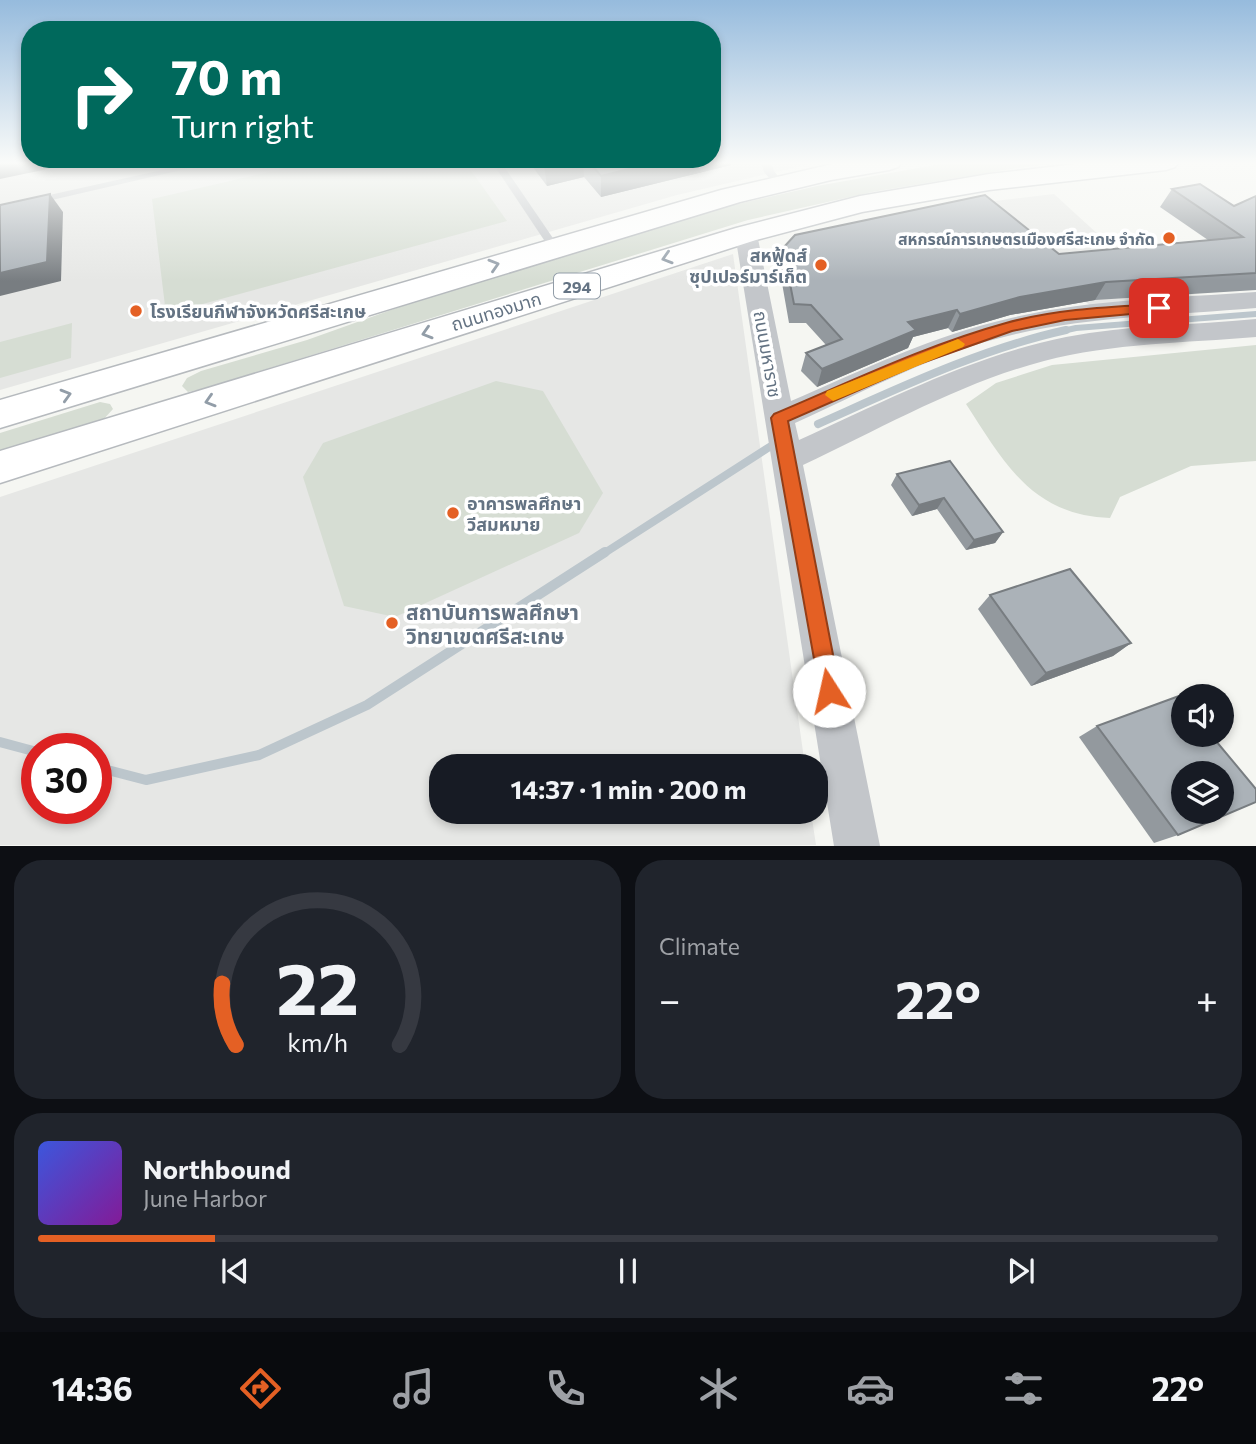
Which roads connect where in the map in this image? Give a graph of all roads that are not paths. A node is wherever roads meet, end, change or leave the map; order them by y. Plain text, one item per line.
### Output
1 (30, 201) edge
2 (523, 201) edge
3 (688, 201) edge
4 (875, 201) edge
5 (0, 208) edge
6 (746, 234) junction
7 (554, 247) junction
8 (1256, 300) edge
9 (1256, 328) edge
10 (137, 375) junction
11 (0, 414) edge
12 (779, 418) junction
13 (142, 422) junction
14 (786, 459) junction
15 (0, 467) edge
16 (858, 845) edge

1 - 5 lane
2 - 7 lane
3 - 7 main road, 294
4 - 6 main road, ถนนทองมาก / 294
6 - 12 street, ถนนมหาราช
6 -> 13 main road, ถนนทองมาก / 294
10 -> 7 main road, 294
8 - 12 street
9 - 14 street
11 -> 10 main road, 294
10 - 13 main road
12 - 14 street, ถนนมหาราช
13 - 15 main road, ถนนทองมาก / 294
14 - 16 street, ถนนมหาราช

